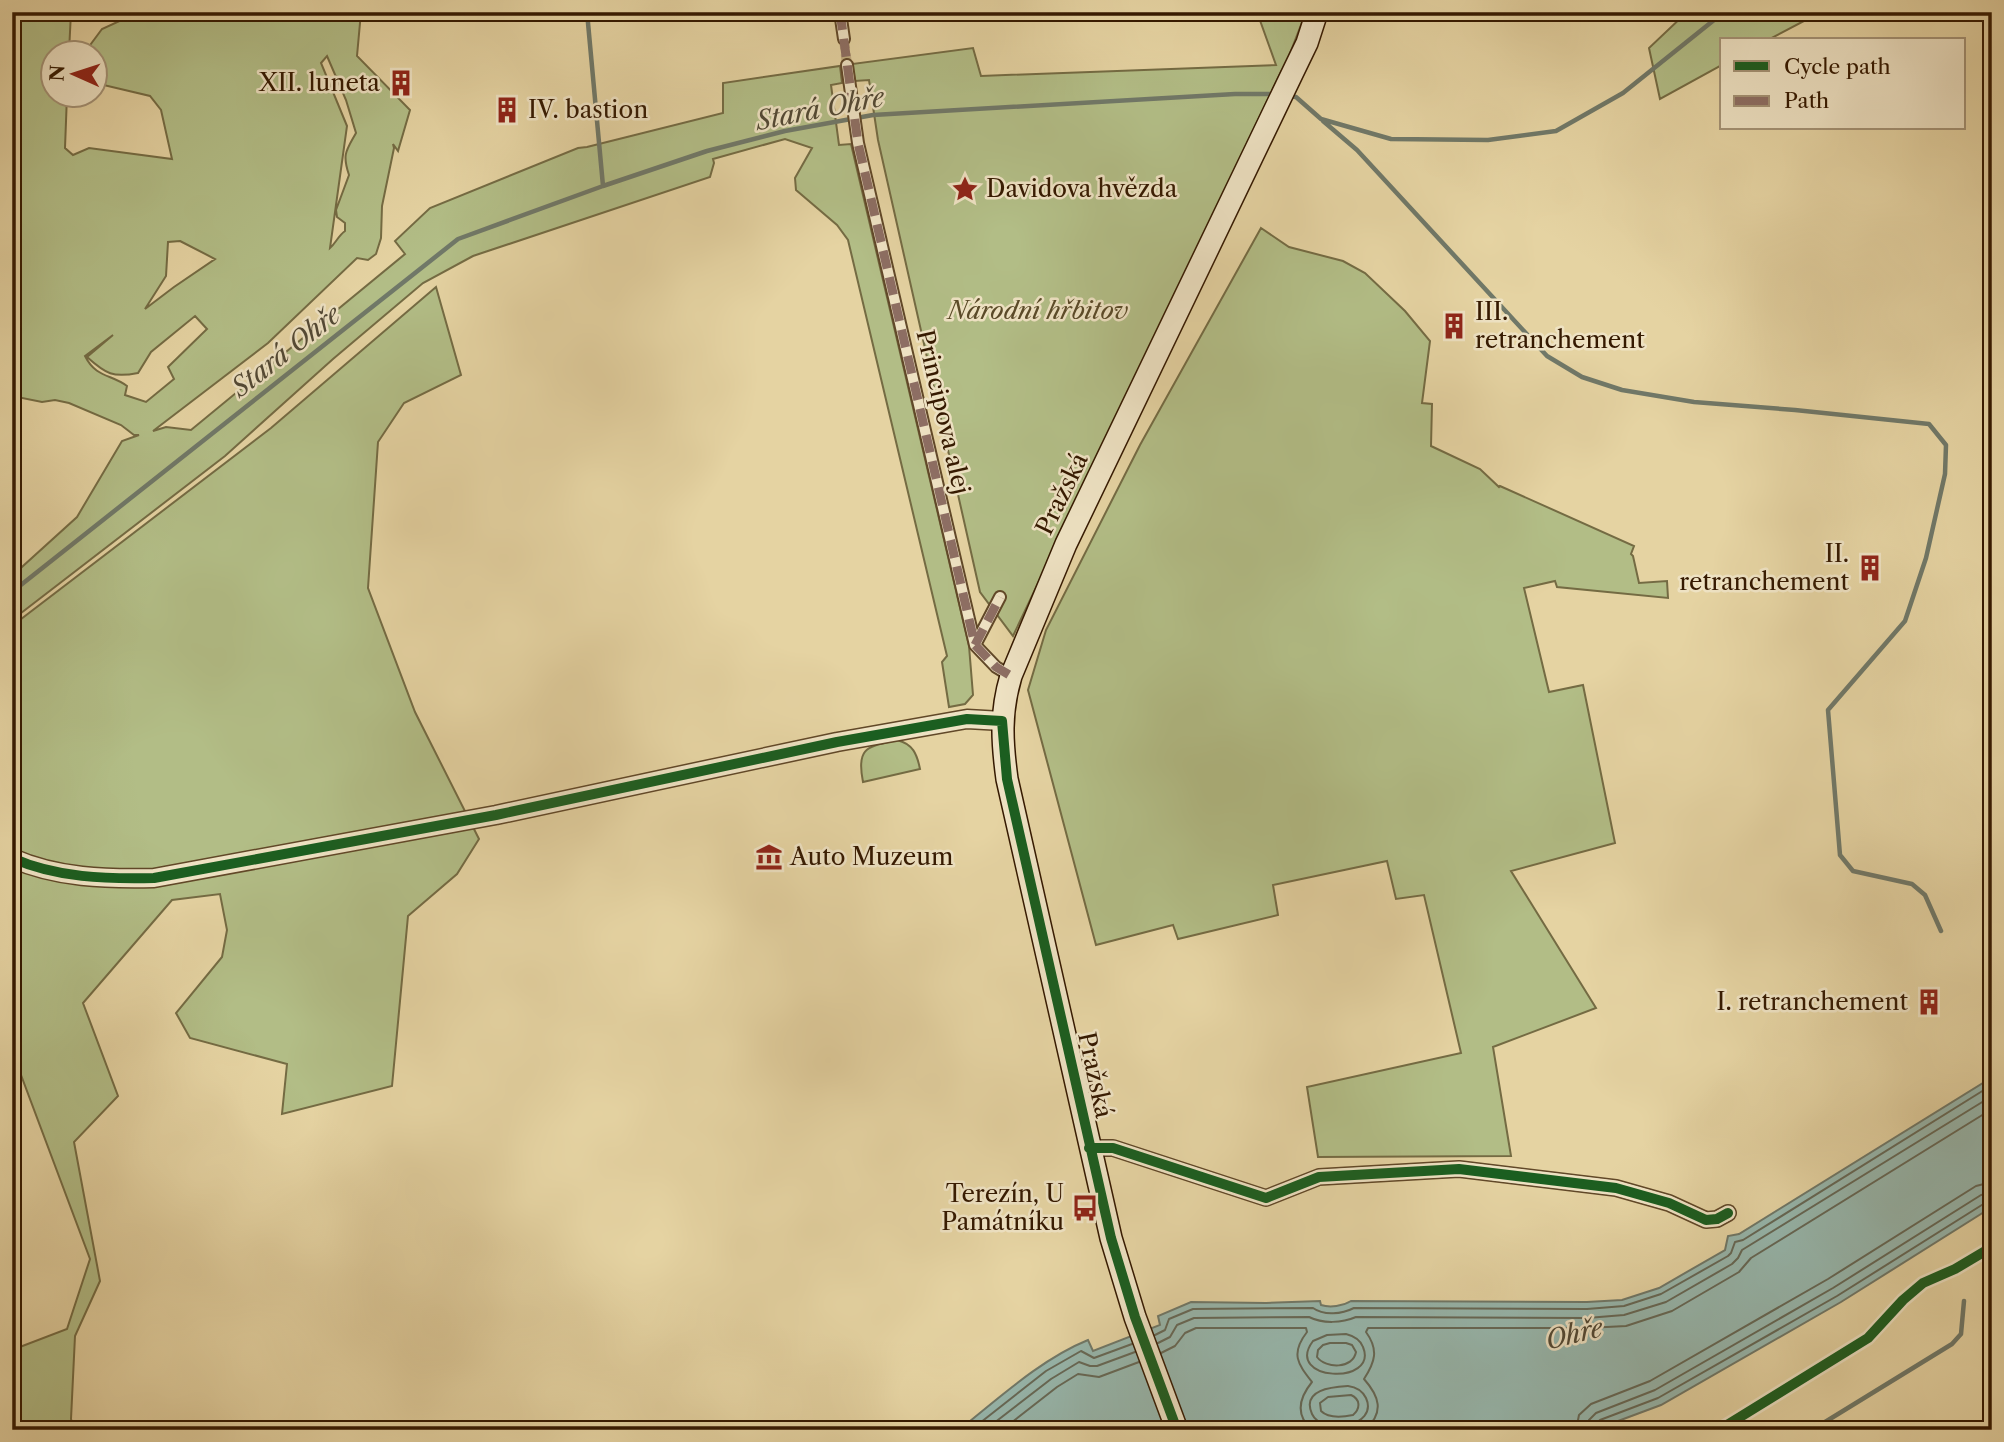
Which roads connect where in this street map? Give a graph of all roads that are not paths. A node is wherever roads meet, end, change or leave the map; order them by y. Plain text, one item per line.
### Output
1 (840, 12) edge
2 (1317, 12) edge
3 (844, 39) tunnel mouth
4 (847, 65) tunnel mouth
5 (1000, 597) dead end
6 (975, 645) junction
7 (1011, 676) junction
8 (1002, 721) junction
9 (12, 858) edge
10 (1089, 1148) junction
11 (1728, 1213) dead end
12 (1177, 1430) edge

1 - 3 street
2 - 7 main road, Pražská
4 - 6 street, Principova alej
5 - 6 street
6 - 7 street
7 - 8 main road, Pražská
8 - 9 street
8 - 10 main road, Pražská
10 - 11 street
10 - 12 main road, Pražská

